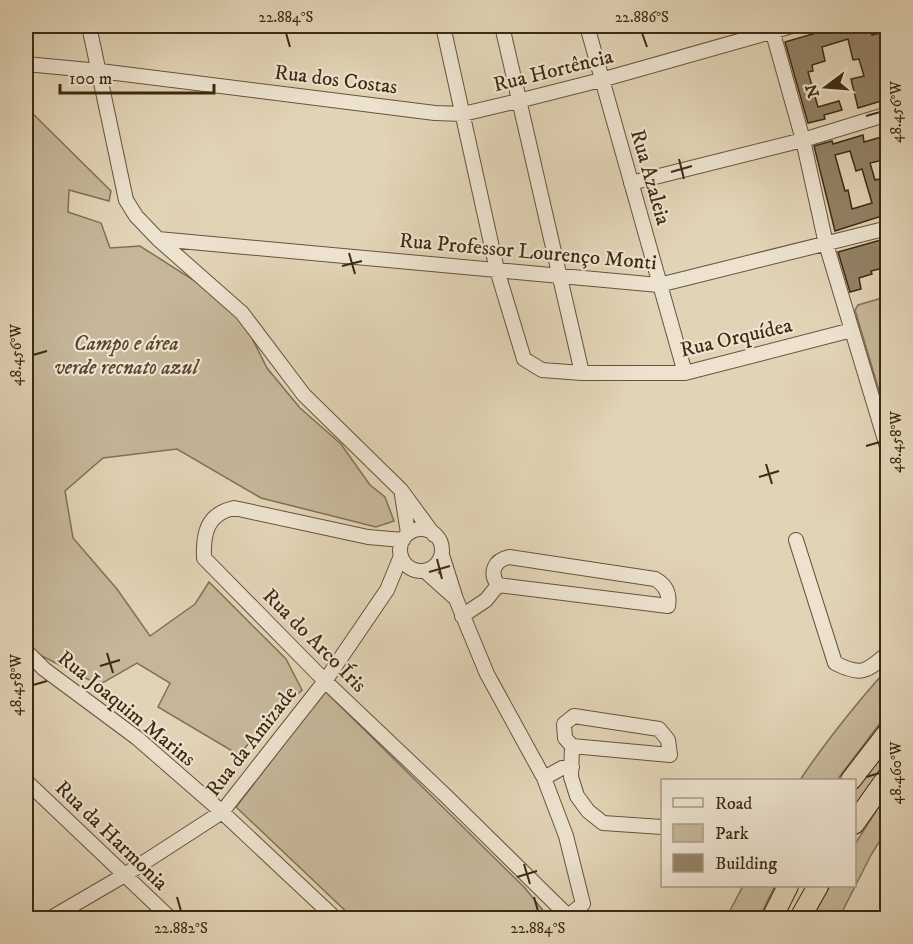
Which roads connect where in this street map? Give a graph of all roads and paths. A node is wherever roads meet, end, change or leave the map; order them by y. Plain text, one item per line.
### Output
1 (89, 26) edge
2 (443, 26) edge
3 (502, 26) edge
4 (587, 26) edge
5 (792, 26) edge
6 (772, 28) edge
7 (26, 64) edge
8 (100, 71) junction
9 (601, 80) junction
10 (518, 102) junction
11 (463, 114) junction
12 (888, 114) edge
13 (802, 140) junction
14 (631, 183) junction
15 (888, 228) edge
16 (158, 239) junction
17 (826, 243) junction
18 (497, 270) junction
19 (560, 277) junction
20 (659, 285) junction
21 (852, 330) junction
22 (582, 373) junction
23 (685, 374) junction
24 (888, 450) edge
25 (401, 490) junction
26 (434, 535) junction
27 (406, 536) junction
28 (796, 540) dead end
29 (442, 555) junction
30 (401, 556) junction
31 (420, 571) junction
32 (498, 585) junction
33 (387, 590) junction
34 (456, 599) junction
35 (462, 616) junction
36 (26, 651) edge
37 (888, 653) edge
38 (325, 681) junction
39 (888, 732) edge
40 (572, 746) junction
41 (572, 767) junction
42 (888, 776) edge
43 (544, 778) junction
44 (852, 779) edge
45 (26, 780) edge
46 (222, 812) junction
47 (856, 823) edge
48 (661, 827) edge
49 (123, 876) junction
50 (787, 887) edge
51 (817, 887) edge
52 (51, 918) edge
53 (170, 918) edge
54 (335, 918) edge
55 (772, 918) edge
56 (800, 918) edge

1 - 8 street
2 - 11 street
3 - 10 street
4 - 9 street, Rua Azaleia
5 - 6 street, Rua Hortência
6 - 9 street, Rua Hortência
6 - 13 street
7 - 8 street, Rua dos Costas
8 - 11 street, Rua dos Costas
8 - 16 street
9 - 10 street, Rua Hortência
9 - 14 street, Rua Azaleia
10 - 11 street, Rua Hortência
10 - 19 street
11 - 18 street
12 - 13 street
13 - 14 street
13 - 17 street
14 - 20 street, Rua Azaleia
15 - 17 street, Rua Professor Lourenço Monti
16 - 18 street, Rua Professor Lourenço Monti
16 - 25 street
17 - 20 street, Rua Professor Lourenço Monti
17 - 21 street
18 - 19 street, Rua Professor Lourenço Monti
18 - 22 street, Rua Orquídea
19 - 20 street, Rua Professor Lourenço Monti
19 - 22 street
20 - 23 street, Rua Azaleia
21 - 23 street, Rua Orquídea
21 - 24 street
22 - 23 street, Rua Orquídea
25 - 26 street
25 - 27 street
26 - 27 street
26 - 29 street
27 - 30 street
27 - 38 street, Rua do Arco Íris
28 - 37 street
29 - 31 street
29 - 34 street
30 - 31 street
30 - 33 street, Rua da Amizade
31 - 33 street, Rua da Amizade
31 - 34 street
32 - 32 street
32 - 35 street
33 - 38 street, Rua da Amizade
34 - 35 street
35 - 43 street
36 - 46 street, Rua Joaquim Marins
38 - 43 street, Rua do Arco Íris
38 - 46 street, Rua da Amizade
39 - 44 highway
40 - 40 street
40 - 41 street
41 - 43 street
41 - 48 street
42 - 47 highway
45 - 49 street, Rua da Harmonia
46 - 49 street, Rua da Amizade
46 - 54 street, Rua Joaquim Marins
49 - 52 street, Rua da Amizade
49 - 53 street, Rua da Harmonia
50 - 55 highway
51 - 56 highway

